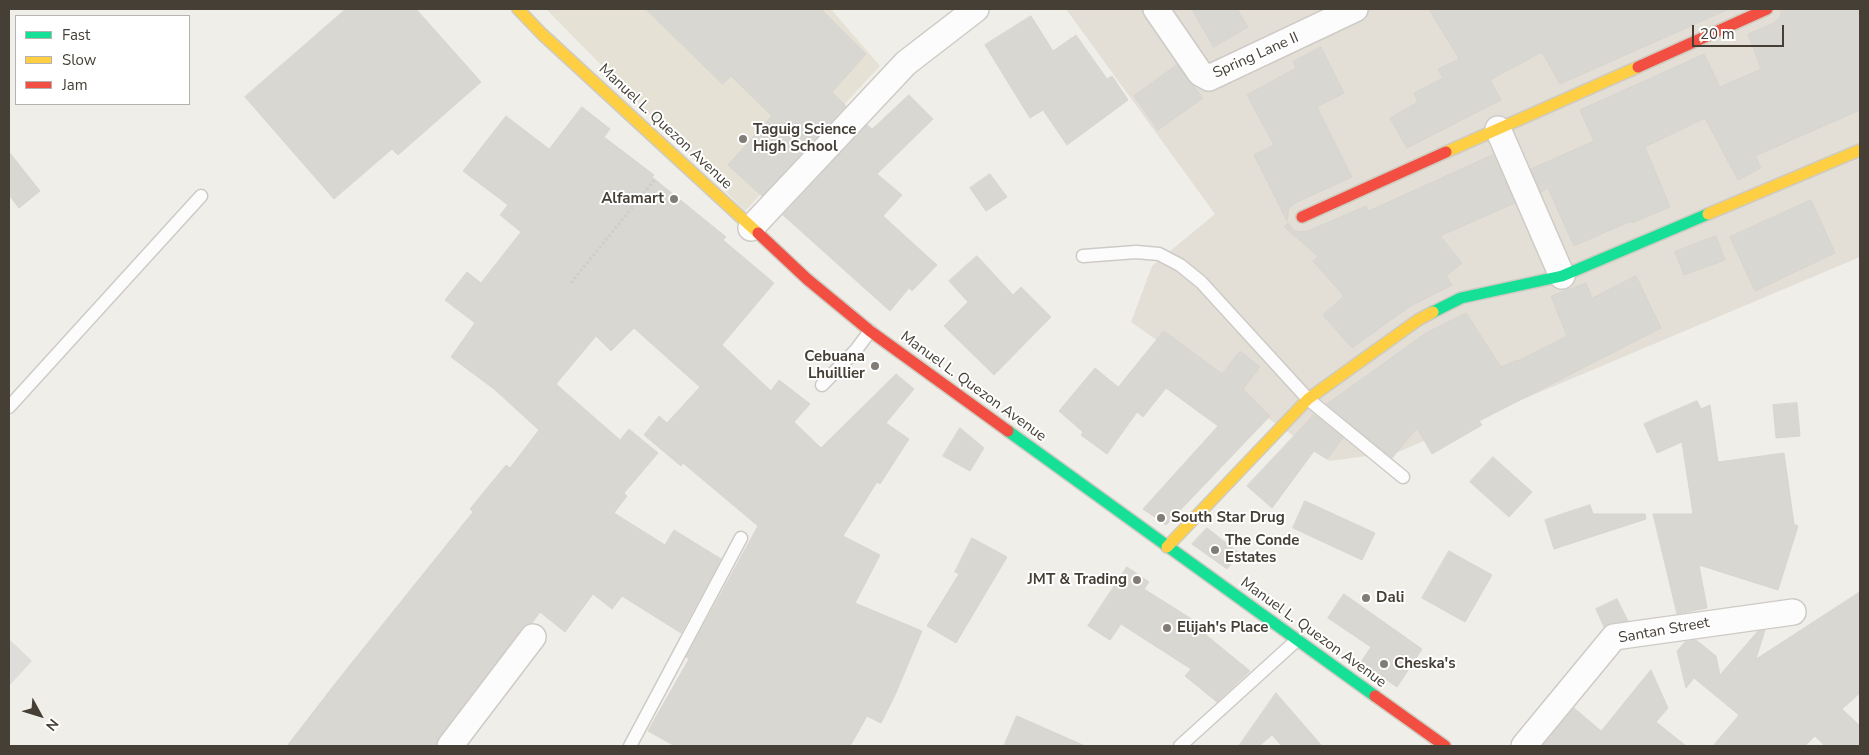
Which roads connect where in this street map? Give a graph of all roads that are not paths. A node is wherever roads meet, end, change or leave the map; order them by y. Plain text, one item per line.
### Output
1 (518, 9) edge
2 (976, 9) edge
3 (1156, 9) edge
4 (1355, 9) edge
5 (1767, 9) edge
6 (1498, 129) junction
7 (1860, 150) edge
8 (201, 196) dead end
9 (1302, 217) dead end
10 (751, 228) junction
11 (1083, 256) dead end
12 (1562, 276) junction
13 (870, 330) junction
14 (822, 385) dead end
15 (1308, 399) junction
16 (9, 407) edge
17 (1403, 477) dead end
18 (741, 538) dead end
19 (1167, 547) junction
20 (1793, 612) dead end
21 (533, 637) dead end
22 (1297, 640) junction
23 (450, 746) edge
24 (630, 746) edge
25 (1180, 746) edge
26 (1445, 746) edge
27 (1524, 746) edge

1 - 10 street, Manuel L. Quezon Avenue
2 - 10 street
3 - 4 street, Spring Lane II
5 - 6 street
6 - 9 street
6 - 12 street
7 - 12 street
8 - 16 lane
10 - 13 street, Manuel L. Quezon Avenue
11 - 15 lane
12 - 15 street
13 - 14 lane
13 - 19 street, Manuel L. Quezon Avenue
15 - 17 lane
15 - 19 street
18 - 24 lane
19 - 22 street, Manuel L. Quezon Avenue
20 - 27 street, Santan Street
21 - 23 street
22 - 25 lane
22 - 26 street, Manuel L. Quezon Avenue

